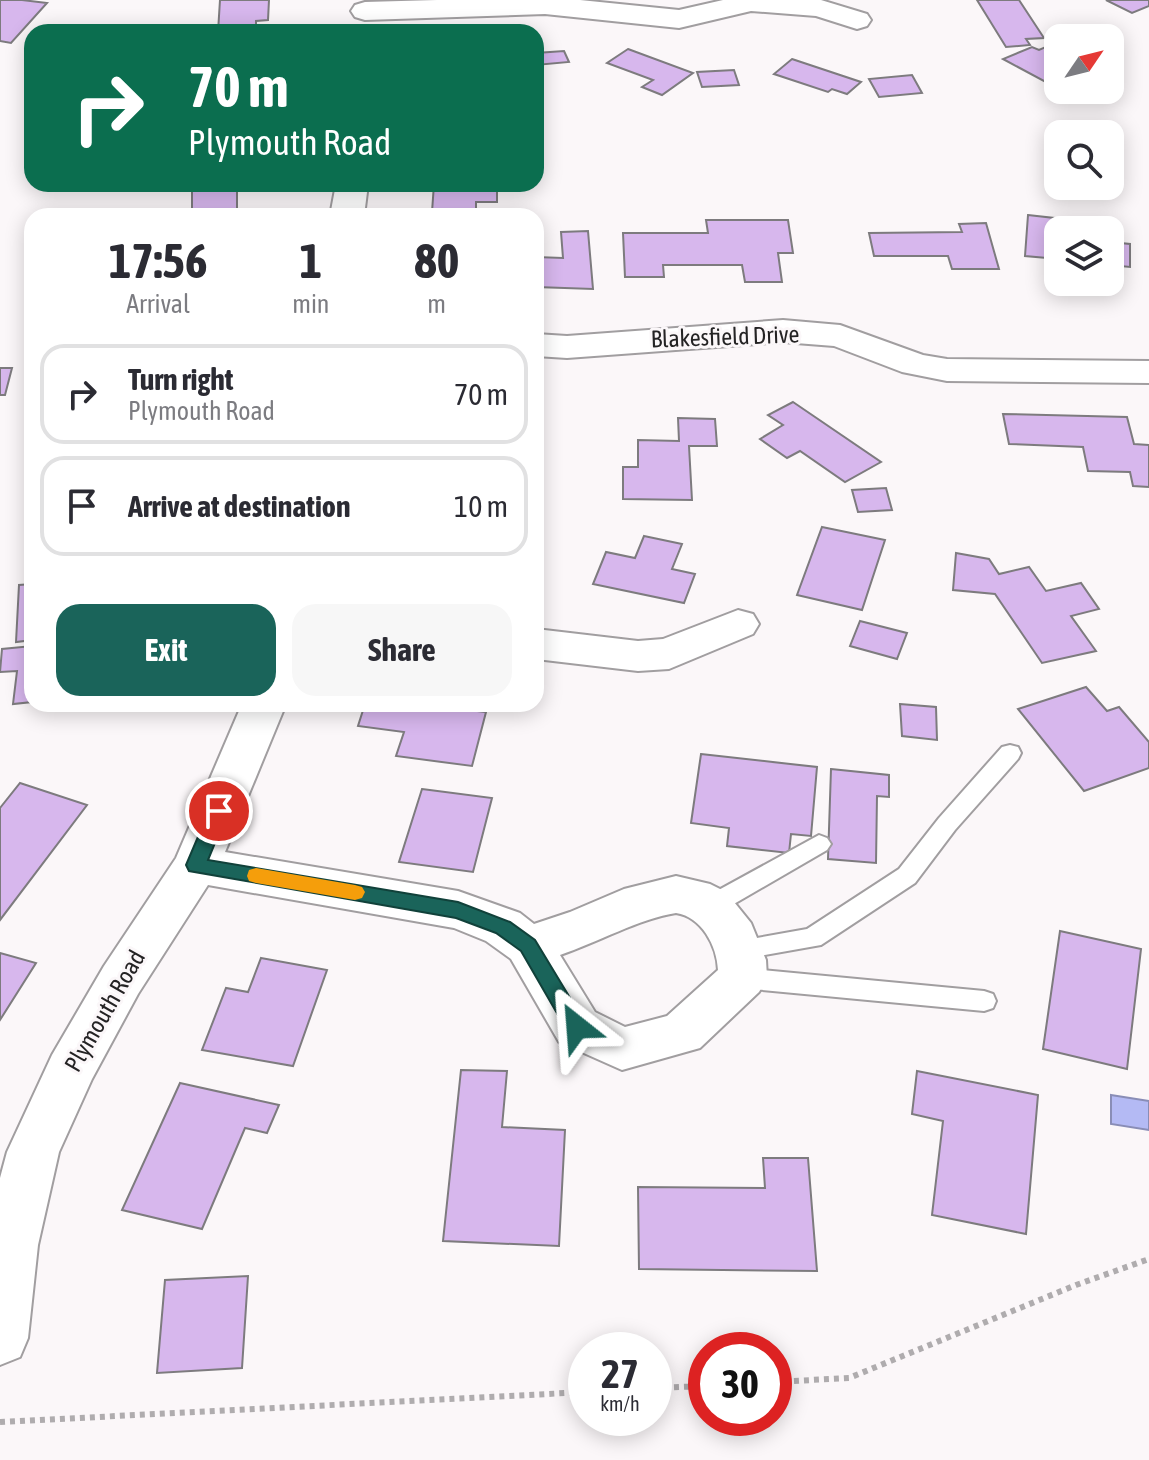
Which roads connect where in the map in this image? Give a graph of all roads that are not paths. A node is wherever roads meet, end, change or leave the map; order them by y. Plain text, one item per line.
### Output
1 (365, 14) edge
2 (857, 20) dead end
3 (544, 346) edge
4 (1149, 372) edge
5 (738, 624) dead end
6 (544, 645) edge
7 (261, 712) edge
8 (1010, 753) dead end
9 (819, 844) dead end
10 (196, 865) junction
11 (712, 905) junction
12 (528, 945) junction
13 (743, 963) junction
14 (984, 1001) dead end
15 (6, 1244) edge
16 (0, 1338) edge

1 - 2 street
3 - 4 street, Blakesfield Drive
5 - 6 street
7 - 10 street, Plymouth Road
8 - 13 lane
9 - 11 lane
10 - 12 street
10 - 15 street, Plymouth Road
11 - 12 street
11 - 13 street
12 - 13 street
13 - 14 lane
15 - 16 street, Plymouth Road

